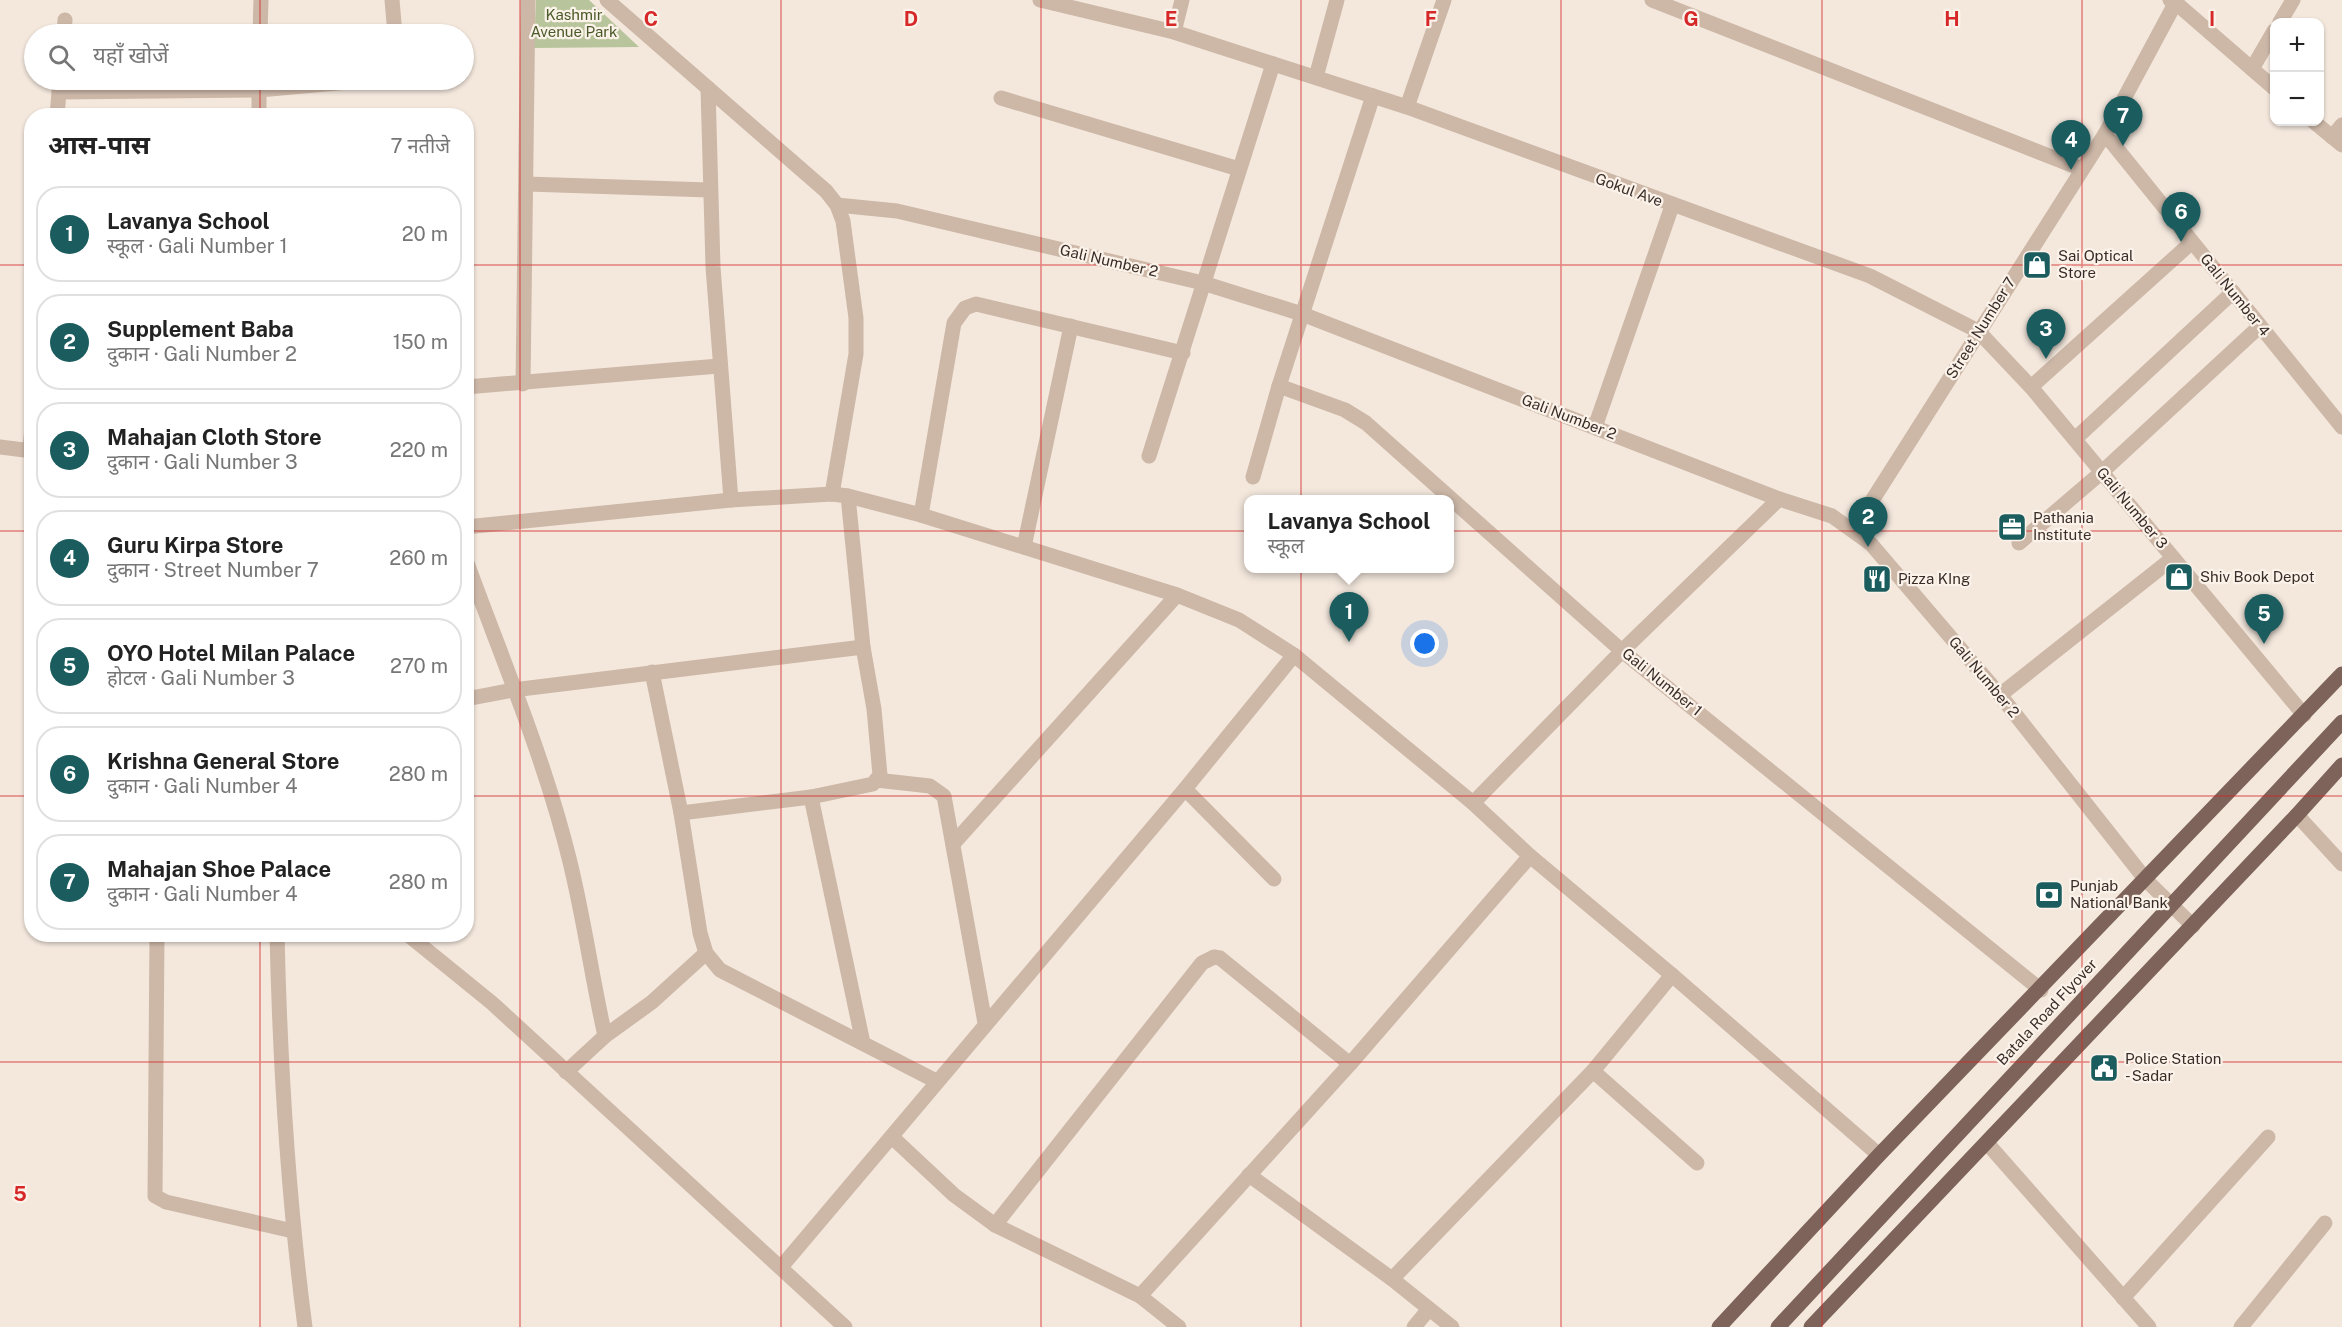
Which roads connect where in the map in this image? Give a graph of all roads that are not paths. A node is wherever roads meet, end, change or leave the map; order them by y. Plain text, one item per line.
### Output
1 (261, 0) edge
2 (392, 0) edge
3 (528, 0) edge
4 (607, 0) edge
5 (1040, 0) edge
6 (1182, 0) edge
7 (1337, 0) edge
8 (1444, 0) edge
9 (1652, 0) edge
10 (2293, 0) edge
11 (2174, 1) edge
12 (1080, 4) edge
13 (2282, 18) edge
14 (260, 24) edge
15 (394, 24) edge
16 (1174, 32) junction
17 (2270, 38) edge
18 (1274, 64) junction
19 (2252, 69) junction
20 (1316, 77) junction
21 (2270, 85) edge
22 (708, 88) junction
23 (59, 90) edge
24 (259, 90) edge
25 (1373, 96) junction
26 (1001, 98) dead end
27 (1407, 107) junction
28 (58, 108) edge
29 (259, 108) edge
30 (2321, 126) edge
31 (2106, 134) junction
32 (2338, 136) edge
33 (1239, 169) junction
34 (2082, 169) junction
35 (527, 184) junction
36 (709, 190) junction
37 (837, 205) junction
38 (1672, 206) junction
39 (2192, 242) junction
40 (1203, 283) junction
41 (2233, 292) junction
42 (1302, 314) junction
43 (1071, 326) junction
44 (2260, 326) junction
45 (1978, 331) junction
46 (1183, 353) junction
47 (719, 366) junction
48 (523, 384) junction
49 (1279, 386) junction
50 (474, 387) edge
51 (2031, 387) junction
52 (1595, 427) junction
53 (2342, 427) edge
54 (2075, 439) junction
55 (0, 447) edge
56 (24, 450) edge
57 (1149, 456) dead end
58 (2102, 472) junction
59 (1253, 477) dead end
60 (832, 494) junction
61 (1447, 495) edge
62 (848, 496) junction
63 (1779, 499) junction
64 (731, 500) junction
65 (1454, 501) edge
66 (921, 515) junction
67 (474, 526) edge
68 (1854, 529) junction
69 (2019, 543) dead end
70 (1024, 547) junction
71 (2173, 558) junction
72 (474, 582) edge
73 (1177, 595) junction
74 (863, 647) junction
75 (1622, 651) junction
76 (1294, 655) junction
77 (652, 672) junction
78 (2342, 674) edge
79 (513, 690) junction
80 (2000, 695) junction
81 (474, 697) edge
82 (2304, 715) junction
83 (2342, 722) edge
84 (2342, 765) edge
85 (876, 780) junction
86 (1185, 789) junction
87 (811, 797) junction
88 (1473, 803) junction
89 (681, 813) junction
90 (2297, 816) junction
91 (953, 844) junction
92 (1530, 856) junction
93 (2342, 864) edge
94 (1274, 879) dead end
95 (2146, 880) junction
96 (2193, 926) junction
97 (158, 942) edge
98 (277, 942) edge
99 (417, 942) edge
100 (706, 953) junction
101 (1672, 975) junction
102 (2041, 990) junction
103 (986, 1023) junction
104 (605, 1036) junction
105 (862, 1043) junction
106 (1350, 1064) junction
107 (1593, 1071) junction
108 (566, 1072) junction
109 (936, 1081) junction
110 (892, 1137) junction
111 (2268, 1137) dead end
112 (1987, 1143) junction
113 (1879, 1155) junction
114 (1697, 1163) dead end
115 (1249, 1175) junction
116 (2325, 1223) dead end
117 (995, 1225) junction
118 (293, 1231) junction
119 (782, 1266) junction
120 (1392, 1279) junction
121 (1140, 1296) junction
122 (2123, 1298) junction
123 (1429, 1309) junction
124 (305, 1327) edge
125 (845, 1327) edge
126 (1179, 1327) edge
127 (1414, 1327) edge
128 (1452, 1327) edge
129 (1719, 1327) edge
130 (1778, 1327) edge
131 (1811, 1327) edge
132 (2149, 1327) edge
133 (2241, 1327) edge

1 - 14 street
2 - 15 street
3 - 35 street
4 - 22 street
5 - 12 street, Gokul Ave
6 - 16 street
7 - 20 street
8 - 27 street
9 - 34 street
10 - 13 street
11 - 19 street
11 - 31 street, Street Number 7
12 - 16 street, Gokul Ave
16 - 18 street, Gokul Ave
17 - 19 street
18 - 20 street, Gokul Ave
18 - 33 street
19 - 21 street
20 - 25 street, Gokul Ave
22 - 36 street
22 - 37 street
23 - 28 street
24 - 29 street
25 - 27 street, Gokul Ave
25 - 42 street
26 - 33 street
27 - 38 street, Gokul Ave
30 - 32 street
31 - 34 street, Street Number 7
31 - 39 street, Gali Number 4
33 - 40 street
34 - 45 street, Street Number 7
35 - 36 street
35 - 48 street
36 - 47 street
37 - 40 street, Gali Number 2
37 - 60 street
38 - 45 street, Gokul Ave
38 - 52 street
39 - 41 street, Gali Number 4
39 - 51 street
40 - 42 street, Gali Number 2
40 - 46 street
41 - 44 street, Gali Number 4
41 - 54 street
42 - 49 street
42 - 52 street, Gali Number 2
43 - 46 street
43 - 66 street
43 - 70 street
44 - 53 street, Gali Number 4
44 - 58 street
45 - 51 street, Gali Number 3
45 - 68 street, Street Number 7
46 - 57 street
47 - 48 street
47 - 64 street
48 - 50 street
49 - 59 street
49 - 61 street, Gali Number 1
51 - 54 street, Gali Number 3
52 - 63 street, Gali Number 2
54 - 58 street, Gali Number 3
55 - 56 street
58 - 69 street
58 - 71 street, Gali Number 3
60 - 62 street
60 - 64 street
62 - 66 street
62 - 74 street
63 - 68 street, Gali Number 2
63 - 75 street
64 - 67 street
65 - 75 street, Gali Number 1
66 - 70 street
68 - 80 street, Gali Number 2
70 - 73 street
71 - 80 street
71 - 82 street, Gali Number 3
72 - 79 street
73 - 76 street
73 - 91 street
74 - 77 street
74 - 85 street
75 - 88 street
75 - 102 street, Gali Number 1
76 - 86 street
76 - 88 street
77 - 79 street
77 - 89 street
78 - 82 main road
79 - 81 street
79 - 104 street
80 - 95 street, Gali Number 2
82 - 95 main road
83 - 130 main road, Batala Road Flyover, bridge
84 - 90 main road
85 - 87 street
85 - 91 street
86 - 94 street
86 - 103 street
87 - 89 street
87 - 105 street
88 - 92 street
89 - 100 street
90 - 93 street
90 - 96 main road
91 - 103 street
92 - 101 street
92 - 106 street
95 - 96 street, Gali Number 2
95 - 102 main road
96 - 112 main road
97 - 118 street
98 - 118 street
99 - 108 street
100 - 104 street
100 - 105 street
101 - 107 street
101 - 113 street
102 - 113 main road
103 - 109 street
104 - 108 street
105 - 109 street
106 - 115 street
106 - 117 street
107 - 114 street
107 - 120 street
108 - 119 street
109 - 110 street
110 - 117 street
110 - 119 street
111 - 122 street
112 - 122 street
112 - 131 main road
113 - 129 main road
115 - 120 street
115 - 121 street
116 - 133 street
117 - 121 street
118 - 124 street
119 - 125 street
120 - 123 street
121 - 126 street
122 - 132 street
123 - 127 street
123 - 128 street

